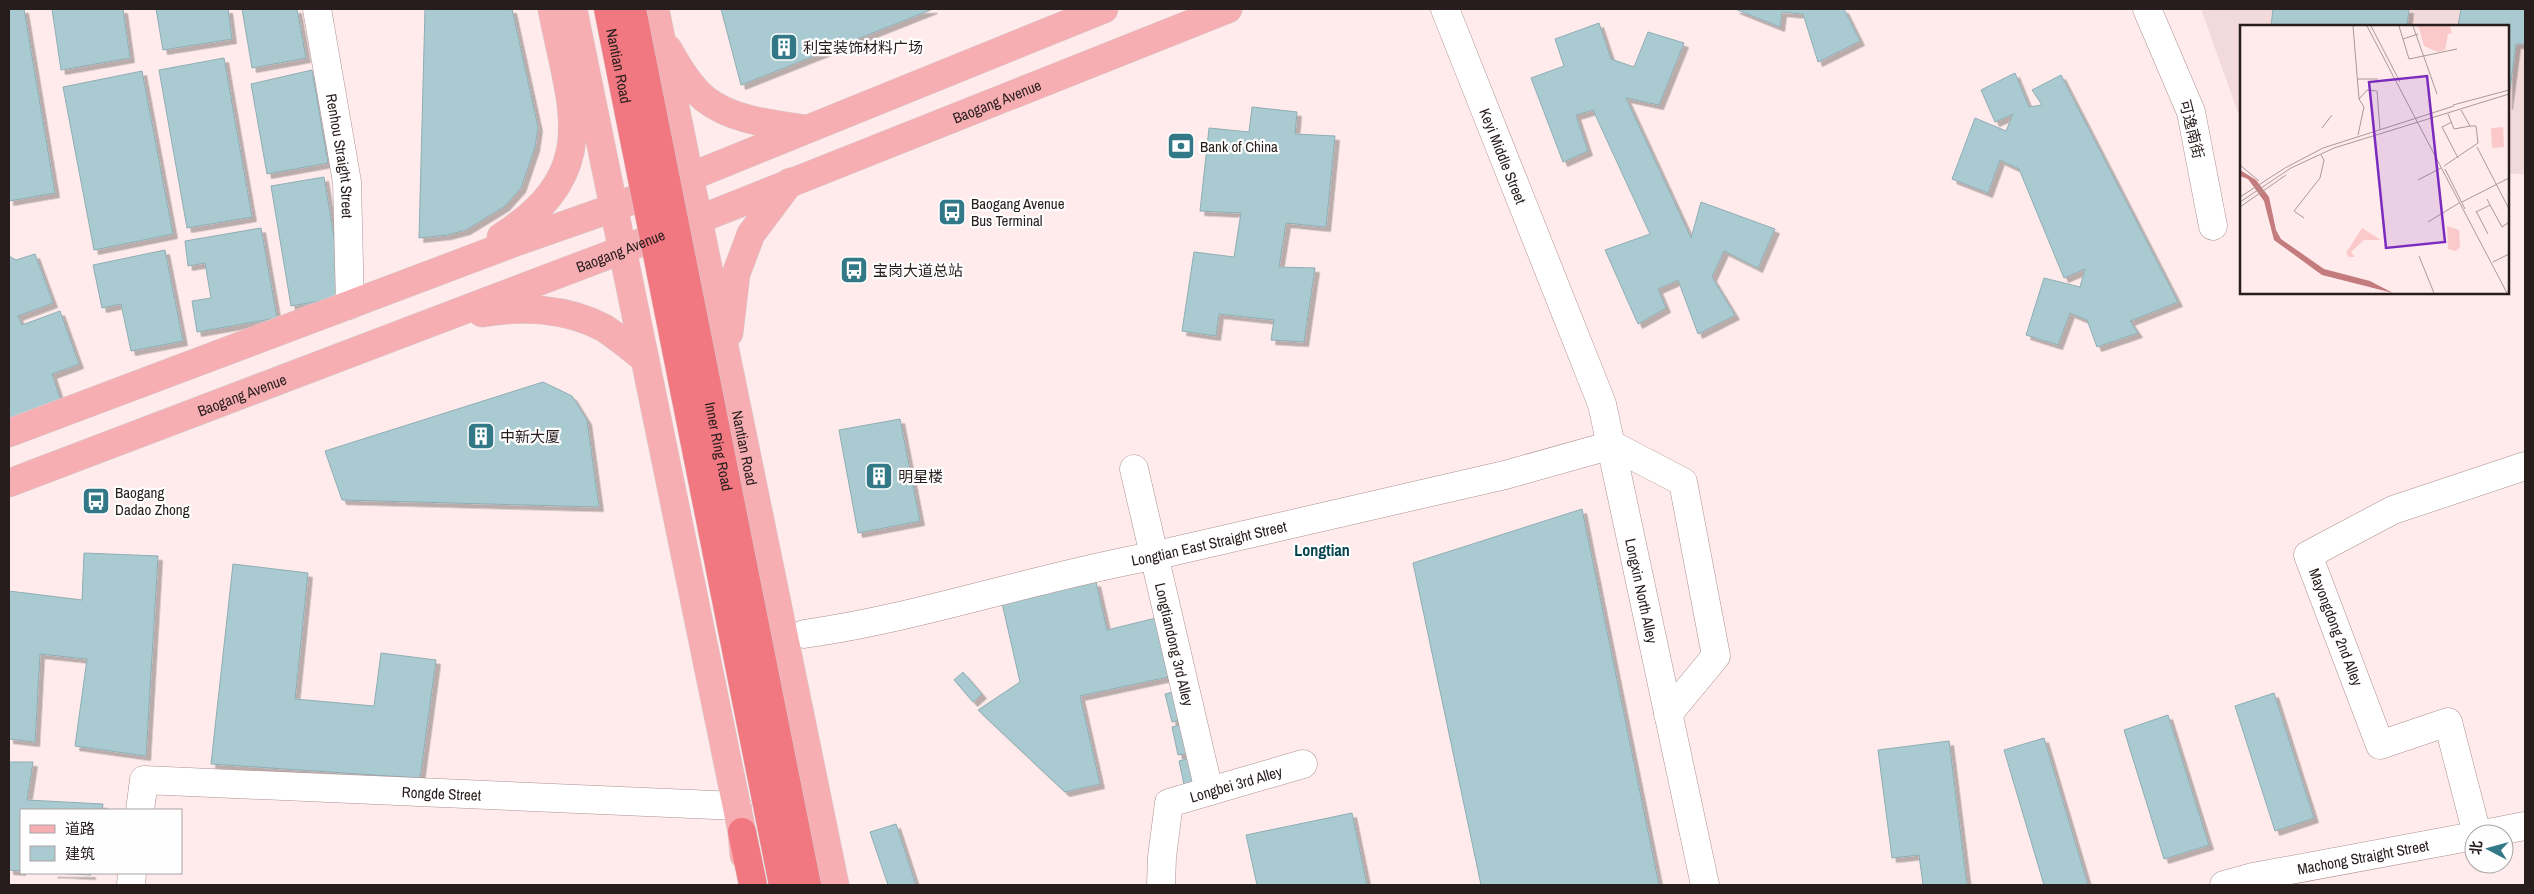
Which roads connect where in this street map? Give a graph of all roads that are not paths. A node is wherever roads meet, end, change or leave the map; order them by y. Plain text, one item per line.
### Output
1 (317, 9) edge
2 (552, 9) edge
3 (563, 9) edge
4 (573, 9) edge
5 (594, 9) edge
6 (609, 9) edge
7 (632, 9) edge
8 (654, 9) edge
9 (1104, 9) edge
10 (1228, 9) edge
11 (1445, 9) edge
12 (2147, 9) edge
13 (659, 35) junction
14 (619, 57) junction
15 (564, 71) junction
16 (808, 129) junction
17 (688, 176) junction
18 (792, 180) junction
19 (647, 194) junction
20 (613, 208) junction
21 (697, 219) junction
22 (2213, 226) dead end
23 (655, 236) junction
24 (622, 250) junction
25 (450, 267) junction
26 (1562, 301) joint
27 (350, 305) junction
28 (436, 322) junction
29 (644, 359) junction
30 (728, 370) junction
31 (658, 426) junction
32 (9, 433) edge
33 (1612, 446) junction
34 (2525, 466) edge
35 (1134, 469) dead end
36 (9, 483) edge
37 (705, 486) junction
38 (672, 495) junction
39 (718, 552) junction
40 (1153, 556) junction
41 (732, 621) junction
42 (804, 634) dead end
43 (751, 709) junction
44 (1668, 714) junction
45 (723, 738) junction
46 (1303, 764) dead end
47 (1208, 791) junction
48 (140, 809) edge
49 (740, 819) junction
50 (2472, 824) edge
51 (2464, 837) edge
52 (746, 885) edge
53 (753, 885) edge
54 (785, 885) edge
55 (807, 885) edge
56 (835, 885) edge
57 (1161, 885) edge
58 (1705, 885) edge
59 (2224, 885) edge

1 - 27 street, Renhou Straight Street
2 - 15 main road
3 - 15 main road
4 - 20 main road
5 - 14 main road
6 - 14 main road, Nantian Road
6 - 54 highway, Inner Ring Road, bridge
7 - 55 highway, Inner Ring Road, bridge
8 - 13 main road, Nantian Road
9 - 16 main road
10 - 18 main road, Baogang Avenue
11 - 26 street, Keyi Middle Street
12 - 22 street, 可逸南街
13 - 16 main road
13 - 17 main road, Nantian Road
14 - 19 main road, Nantian Road
15 - 25 main road
16 - 17 main road
17 - 19 main road
17 - 21 main road, Nantian Road
18 - 21 main road, Baogang Avenue
18 - 30 main road
19 - 20 main road
19 - 23 main road, Nantian Road
20 - 24 main road
20 - 25 main road
21 - 23 main road, Baogang Avenue
21 - 30 main road, Nantian Road
23 - 24 main road, Baogang Avenue
23 - 37 main road, Nantian Road
24 - 28 main road, Baogang Avenue
24 - 29 main road
25 - 27 main road
26 - 33 street, Longxin North Alley
27 - 32 main road
28 - 29 main road
28 - 36 main road, Baogang Avenue
29 - 31 main road
30 - 56 main road, Nantian Road
31 - 37 main road
31 - 38 main road
33 - 40 street, Longtian East Straight Street
33 - 44 street, Longxin North Alley
33 - 44 street
34 - 50 street, Mayongdong 2nd Alley
35 - 40 street, Longtiandong 3rd Alley
37 - 39 main road, Nantian Road
38 - 39 main road
38 - 45 main road
39 - 41 main road, Nantian Road
40 - 42 street, Longtian East Straight Street
40 - 47 street, Longtiandong 3rd Alley
41 - 43 main road, Nantian Road
41 - 45 main road
43 - 49 main road
43 - 54 main road, Nantian Road
44 - 58 street, Longxin North Alley
45 - 49 main road
46 - 47 street, Longbei 3rd Alley
47 - 57 street, Longbei 3rd Alley
48 - 49 street, Rongde Street
49 - 52 main road
49 - 53 highway
51 - 59 street, Machong Straight Street

